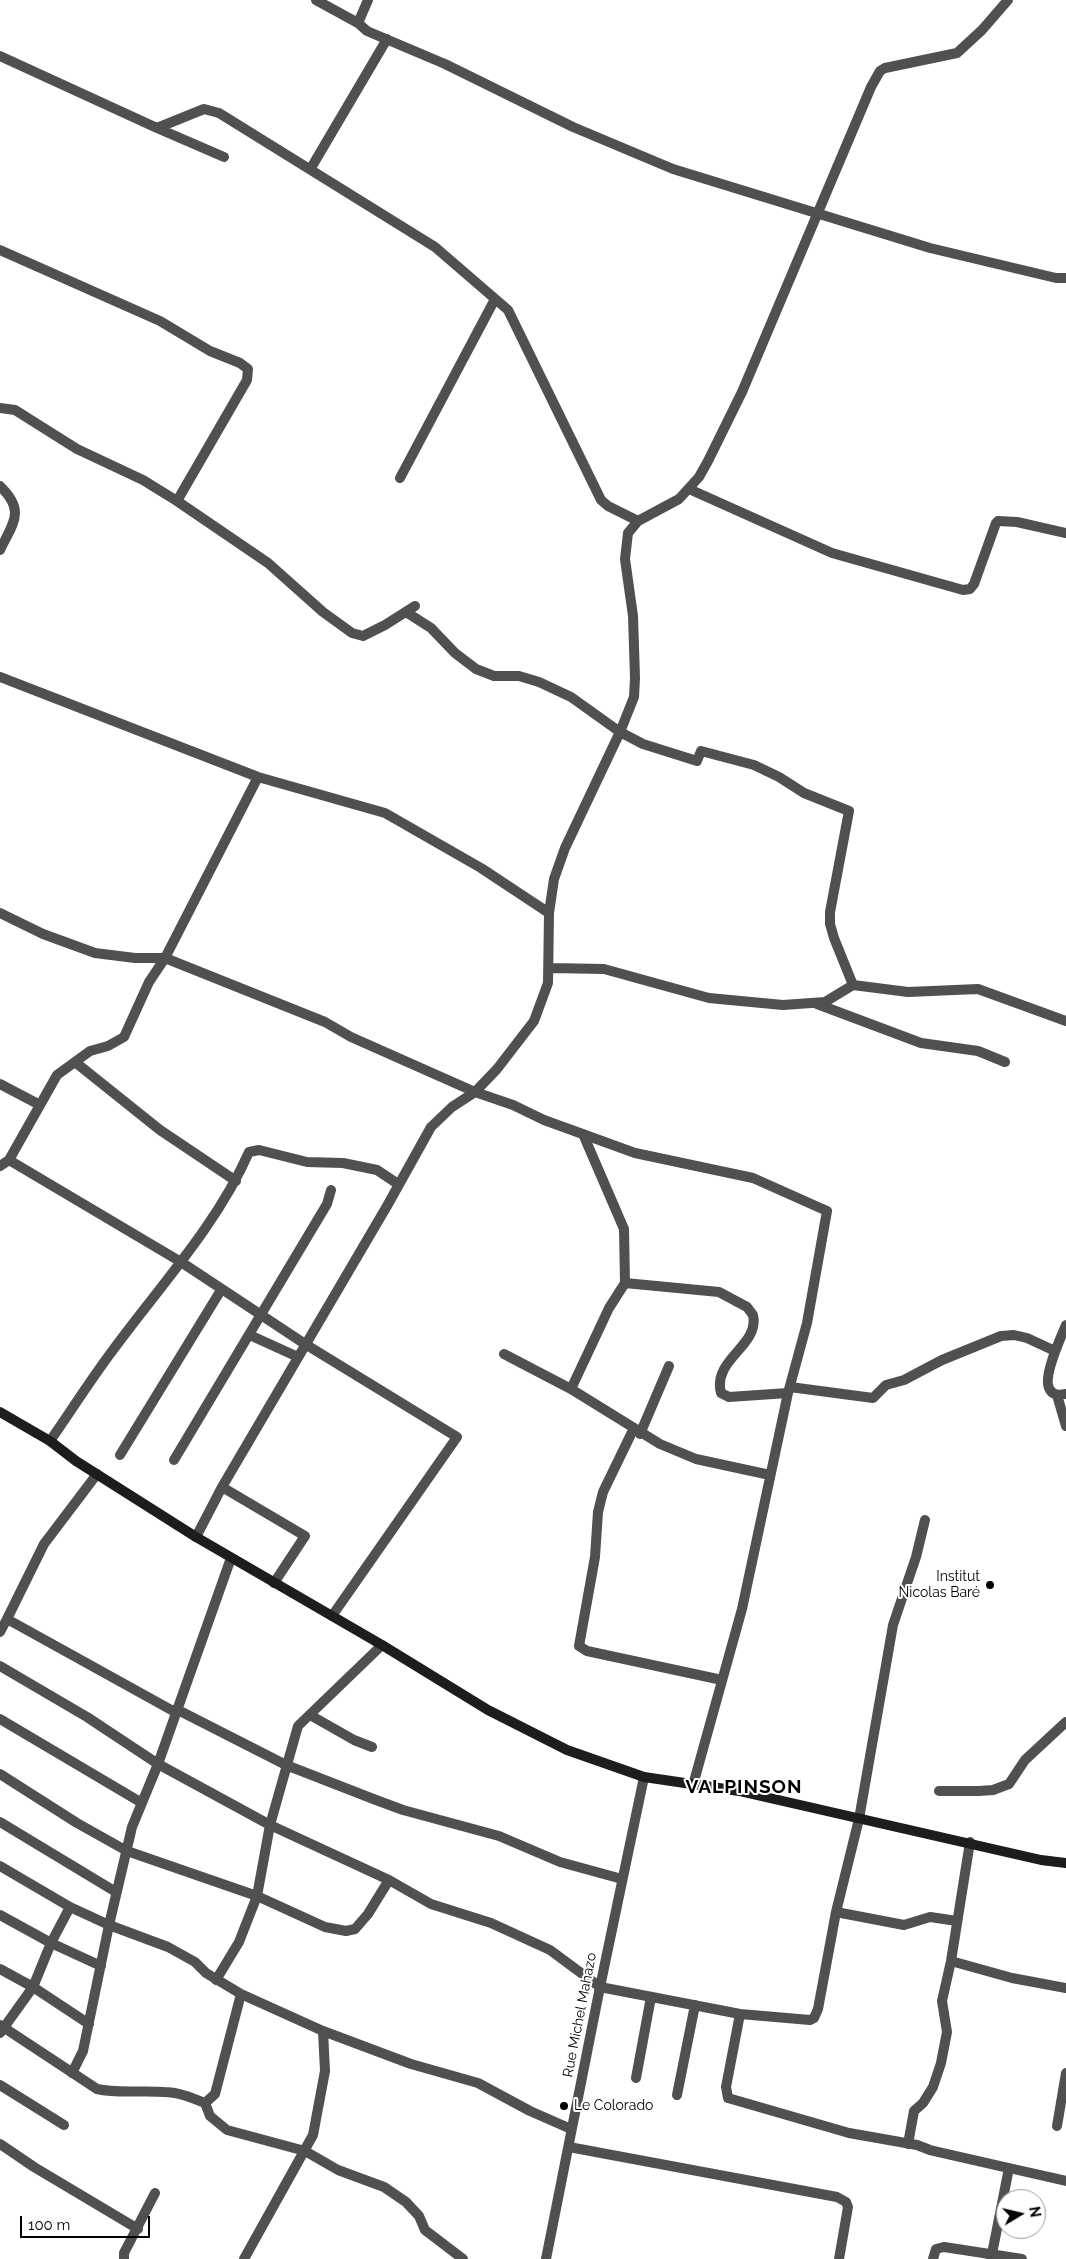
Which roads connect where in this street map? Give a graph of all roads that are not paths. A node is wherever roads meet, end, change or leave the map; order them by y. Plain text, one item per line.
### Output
1 (316, 0) edge
2 (368, 0) edge
3 (1008, 0) edge
4 (358, 23) junction
5 (387, 39) junction
6 (0, 56) edge
7 (157, 128) junction
8 (224, 157) dead end
9 (311, 168) junction
10 (819, 214) junction
11 (0, 250) edge
12 (1066, 278) edge
13 (495, 299) junction
14 (0, 408) edge
15 (400, 478) dead end
16 (0, 486) edge
17 (689, 489) junction
18 (177, 500) junction
19 (638, 521) junction
20 (1066, 533) edge
21 (0, 550) edge
22 (0, 677) edge
23 (620, 732) junction
24 (258, 777) junction
25 (0, 913) edge
26 (549, 913) junction
27 (165, 958) junction
28 (550, 968) junction
29 (853, 986) junction
30 (818, 1004) junction
31 (1066, 1021) edge
32 (75, 1062) junction
33 (1005, 1062) dead end
34 (0, 1084) edge
35 (475, 1092) junction
36 (40, 1106) junction
37 (583, 1134) junction
38 (4, 1163) edge
39 (236, 1180) junction
40 (398, 1184) junction
41 (331, 1190) dead end
42 (181, 1262) junction
43 (625, 1283) junction
44 (221, 1290) junction
45 (260, 1315) junction
46 (1066, 1324) edge
47 (254, 1337) dead end
48 (306, 1344) junction
49 (1055, 1351) junction
50 (504, 1354) dead end
51 (298, 1357) junction
52 (669, 1366) dead end
53 (571, 1389) junction
54 (789, 1390) junction
55 (1061, 1395) edge
56 (0, 1412) edge
57 (1066, 1426) edge
58 (637, 1431) junction
59 (50, 1441) junction
60 (120, 1455) dead end
61 (174, 1460) dead end
62 (97, 1474) junction
63 (770, 1475) junction
64 (222, 1487) junction
65 (924, 1520) dead end
66 (196, 1537) junction
67 (230, 1558) junction
68 (274, 1583) junction
69 (332, 1616) junction
70 (7, 1619) junction
71 (0, 1632) edge
72 (382, 1645) junction
73 (0, 1666) edge
74 (722, 1680) junction
75 (176, 1710) junction
76 (310, 1715) junction
77 (0, 1719) edge
78 (1066, 1722) edge
79 (372, 1747) dead end
80 (158, 1764) junction
81 (286, 1765) junction
82 (0, 1774) edge
83 (644, 1777) junction
84 (693, 1785) junction
85 (939, 1791) dead end
86 (142, 1803) junction
87 (859, 1819) junction
88 (0, 1822) edge
89 (270, 1825) junction
90 (970, 1842) junction
91 (127, 1851) junction
92 (1066, 1864) edge
93 (0, 1866) edge
94 (389, 1880) junction
95 (622, 1880) junction
96 (116, 1892) junction
97 (257, 1896) junction
98 (70, 1907) junction
99 (836, 1912) junction
100 (0, 1915) edge
101 (956, 1921) junction
102 (109, 1925) junction
103 (51, 1943) junction
104 (951, 1961) junction
105 (100, 1966) junction
106 (0, 1968) edge
107 (216, 1980) junction
108 (33, 1987) junction
109 (600, 1987) junction
110 (1066, 1988) edge
111 (240, 1994) junction
112 (651, 1997) junction
113 (695, 2005) junction
114 (740, 2014) junction
115 (89, 2024) junction
116 (1, 2028) edge
117 (323, 2031) junction
118 (72, 2073) junction
119 (1066, 2073) edge
120 (636, 2078) dead end
121 (0, 2085) edge
122 (677, 2095) dead end
123 (205, 2104) junction
124 (64, 2125) dead end
125 (1057, 2126) dead end
126 (571, 2129) junction
127 (0, 2144) edge
128 (908, 2144) junction
129 (569, 2147) junction
130 (305, 2151) junction
131 (1009, 2168) junction
132 (1066, 2181) edge
133 (155, 2193) dead end
134 (138, 2229) junction
135 (449, 2255) edge
136 (992, 2256) edge
137 (124, 2259) edge
138 (244, 2259) edge
139 (462, 2259) edge
140 (546, 2259) edge
141 (839, 2259) edge
142 (933, 2259) edge
143 (1022, 2259) edge

1 - 4 street
2 - 4 street
3 - 10 street
4 - 5 street
5 - 9 street
5 - 10 street
6 - 7 street
7 - 8 street
7 - 9 street
9 - 13 street
10 - 12 street
10 - 17 street
11 - 18 street
13 - 15 street
13 - 19 street
14 - 18 street
16 - 21 street
17 - 19 street
17 - 20 street
18 - 23 street
19 - 23 street
22 - 24 street
23 - 26 street
23 - 29 street
24 - 26 street
24 - 27 street
25 - 27 street
26 - 28 street
27 - 32 street
27 - 35 street
28 - 30 street
28 - 35 street
29 - 30 street
29 - 31 street
30 - 33 street
32 - 36 street
32 - 39 street
34 - 36 street
35 - 37 street
35 - 40 street
36 - 38 street
37 - 43 street
37 - 54 street
38 - 42 street
39 - 40 street
39 - 42 street
40 - 48 street
41 - 45 street
42 - 44 street
42 - 59 street
43 - 53 street
43 - 54 street
44 - 45 street
44 - 60 street
45 - 48 street
45 - 61 street
46 - 49 street
47 - 51 street
48 - 51 street
48 - 69 street
49 - 54 street
49 - 55 street
50 - 53 street
51 - 64 street
52 - 58 street
53 - 58 street
54 - 63 street
55 - 57 street
56 - 59 main road
58 - 63 street
58 - 74 street
59 - 62 main road
62 - 66 main road
62 - 70 street
63 - 74 street
64 - 66 street
64 - 68 street
65 - 87 street
66 - 67 main road
67 - 68 main road
67 - 75 street
68 - 69 main road
69 - 72 main road
70 - 71 street
70 - 75 street
72 - 76 street
72 - 83 main road
73 - 80 street
74 - 84 street
75 - 80 street
75 - 81 street
76 - 79 street
76 - 81 street
77 - 86 street
78 - 85 street
80 - 86 street
80 - 89 street
81 - 89 street
81 - 95 street
82 - 91 street
83 - 84 main road
83 - 95 street, Rue Michel Mahazo
84 - 87 main road
86 - 91 street
87 - 90 main road
87 - 99 street
88 - 96 street
89 - 94 street
89 - 97 street
90 - 92 main road
90 - 101 street
91 - 96 street
91 - 97 street
93 - 98 street
94 - 97 street
94 - 109 street
95 - 109 street, Rue Michel Mahazo
96 - 102 street
97 - 107 street
98 - 102 street
98 - 103 street
99 - 101 street
99 - 114 street
100 - 103 street
101 - 104 street
102 - 105 street
102 - 107 street
103 - 105 street
103 - 108 street
104 - 110 street
104 - 128 street
105 - 115 street
106 - 108 street
107 - 111 street
108 - 115 street
108 - 116 street
109 - 112 street
109 - 126 street, Rue Michel Mahazo
111 - 117 street
111 - 123 street
112 - 113 street
112 - 120 street
113 - 114 street
113 - 122 street
114 - 128 street
115 - 118 street
116 - 118 street
117 - 126 street
117 - 130 street
118 - 123 street
119 - 125 street
121 - 124 street
123 - 130 street
126 - 129 street, Rue Michel Mahazo
127 - 134 street
128 - 131 street
129 - 140 street, Rue Michel Mahazo
129 - 141 street
130 - 135 street
130 - 138 street
131 - 132 street
131 - 136 street
133 - 134 street
134 - 137 street
135 - 139 street
136 - 142 street
136 - 143 street

